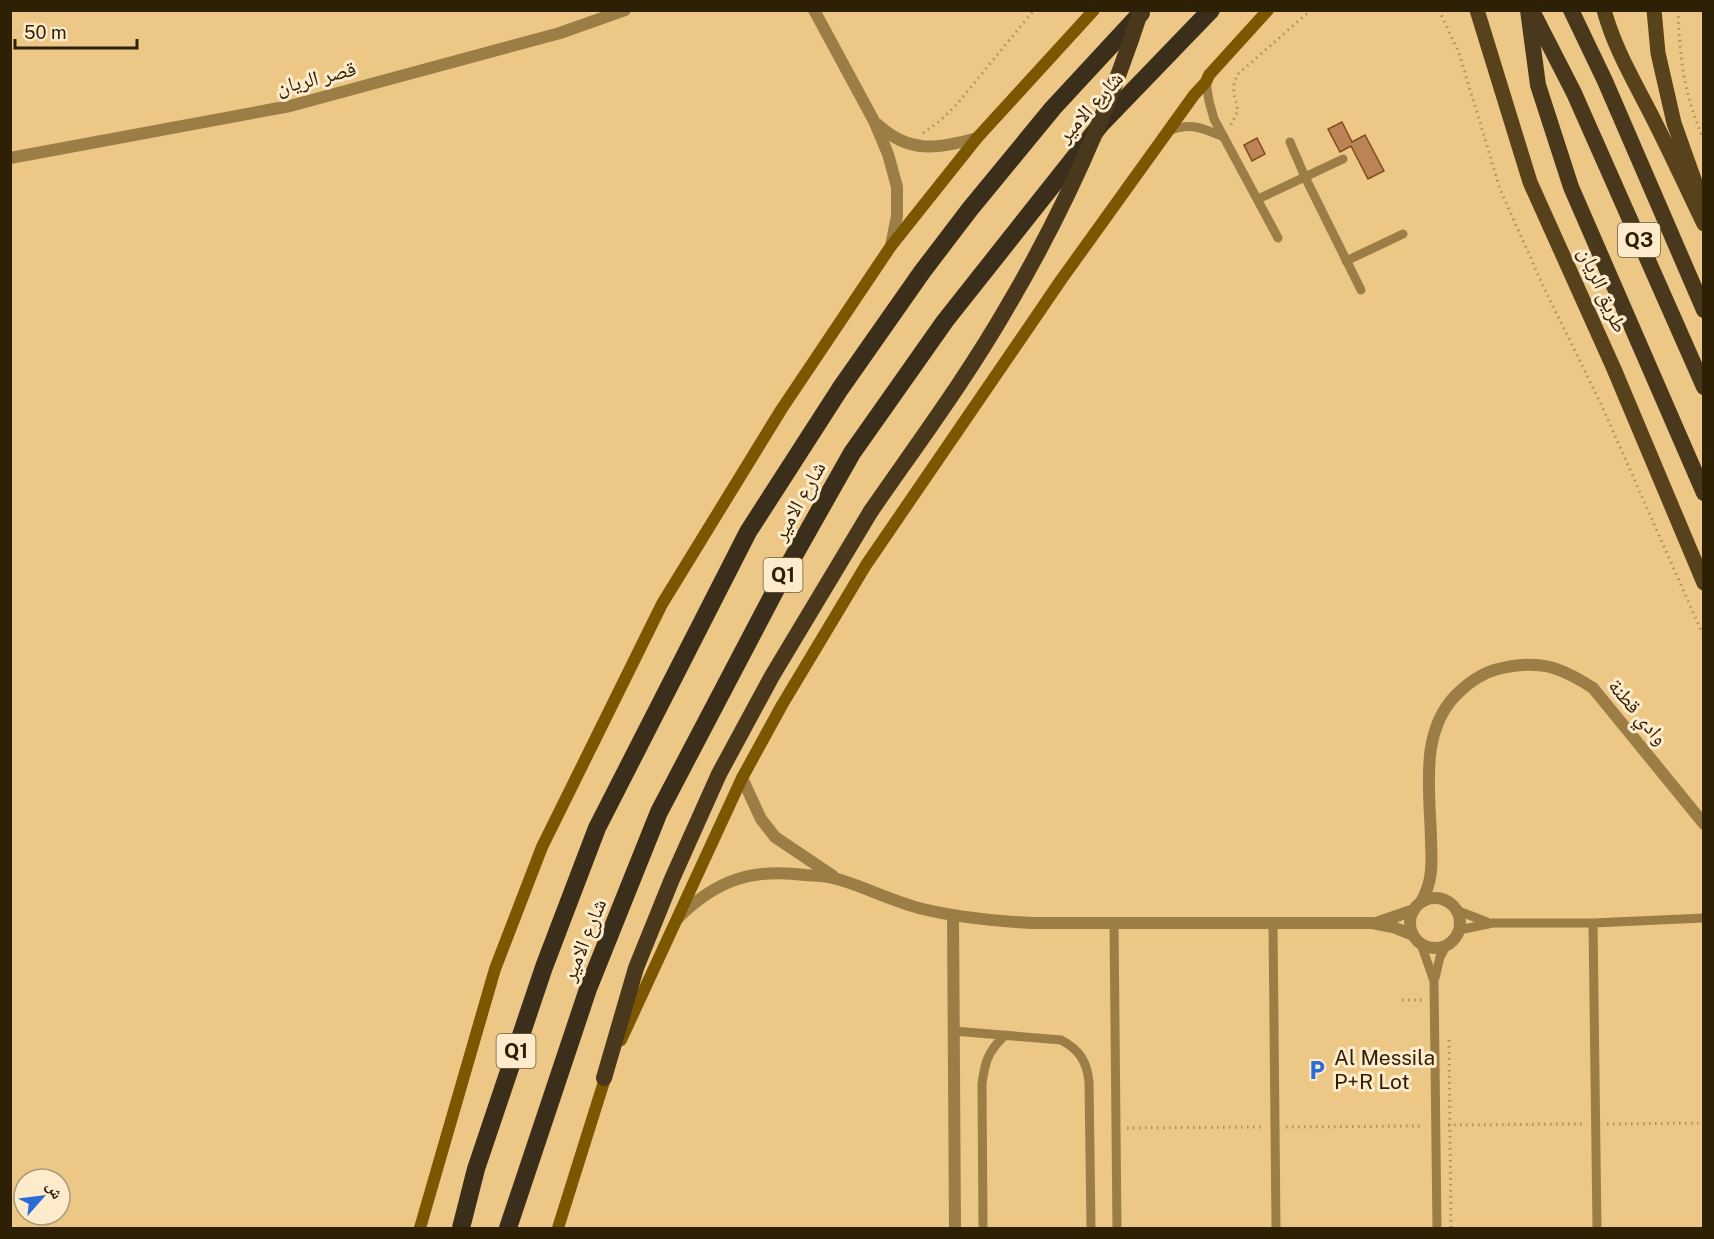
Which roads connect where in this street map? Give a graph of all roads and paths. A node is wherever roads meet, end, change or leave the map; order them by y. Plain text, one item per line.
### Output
1 (625, 10) edge
2 (1034, 10) edge
3 (1094, 10) edge
4 (1142, 10) edge
5 (1211, 10) edge
6 (1268, 10) edge
7 (1311, 10) edge
8 (1439, 10) edge
9 (1465, 10) edge
10 (1477, 10) edge
11 (1530, 10) edge
12 (1571, 10) edge
13 (1604, 10) edge
14 (1654, 10) edge
15 (1678, 10) edge
16 (813, 13) edge
17 (1488, 43) junction
18 (1206, 82) junction
19 (874, 121) junction
20 (1168, 131) junction
21 (1224, 137) junction
22 (977, 138) junction
23 (1704, 141) edge
24 (1290, 142) dead end
25 (903, 143) junction
26 (10, 158) edge
27 (1343, 159) dead end
28 (1305, 177) junction
29 (1257, 199) junction
30 (1704, 207) edge
31 (1704, 224) edge
32 (1403, 234) dead end
33 (1278, 238) dead end
34 (891, 246) junction
35 (1347, 261) junction
36 (1361, 290) dead end
37 (1704, 310) edge
38 (1704, 387) edge
39 (1704, 493) edge
40 (1704, 583) edge
41 (1704, 637) edge
42 (742, 778) junction
43 (1704, 824) edge
44 (1432, 868) junction
45 (836, 879) junction
46 (1445, 900) junction
47 (1417, 906) junction
48 (1456, 910) junction
49 (953, 916) junction
50 (1704, 918) edge
51 (677, 919) junction
52 (1114, 923) junction
53 (1372, 923) junction
54 (1492, 923) junction
55 (1593, 923) junction
56 (1273, 924) junction
57 (1459, 930) junction
58 (1417, 939) junction
59 (1447, 944) junction
60 (1434, 981) junction
61 (954, 1031) junction
62 (1449, 1032) dead end
63 (1004, 1036) junction
64 (604, 1078) junction
65 (1596, 1124) junction
66 (1704, 1124) edge
67 (1436, 1125) junction
68 (1450, 1125) junction
69 (1275, 1127) junction
70 (1116, 1128) junction
71 (420, 1228) edge
72 (461, 1228) edge
73 (508, 1228) edge
74 (558, 1228) edge
75 (955, 1228) edge
76 (983, 1228) edge
77 (1091, 1228) edge
78 (1117, 1228) edge
79 (1276, 1228) edge
80 (1437, 1228) edge
81 (1451, 1228) edge
82 (1597, 1228) edge

1 - 26 street, قصر الريان
2 - 25 path
3 - 22 main road
4 - 64 highway, bridge
4 - 72 highway, شارع الامير / Q1
5 - 73 highway, شارع الامير / Q1
6 - 18 main road
7 - 21 path
8 - 41 path
9 - 17 main road
10 - 17 main road, طريق الريان
11 - 38 highway, Q3
11 - 39 highway
12 - 37 highway, Q3
13 - 31 main road
14 - 30 main road
15 - 23 path
16 - 19 street
17 - 40 main road, طريق الريان
18 - 20 main road
18 - 21 lane
19 - 25 street
19 - 34 street
20 - 21 lane
20 - 42 main road
21 - 29 lane
22 - 25 street
22 - 34 main road
24 - 28 lane
27 - 28 lane
28 - 29 lane
28 - 35 lane
29 - 33 lane
32 - 35 lane
34 - 71 main road
35 - 36 lane
42 - 45 street
42 - 51 main road
43 - 44 street, وادي قطنة
44 - 46 street, وادي قطنة
44 - 47 street, وادي قطنة
45 - 49 street
45 - 51 street
46 - 47 street
46 - 48 street
47 - 53 street
47 - 58 street
48 - 54 lane
48 - 57 street
49 - 52 street
49 - 61 street
50 - 55 lane
51 - 64 main road
52 - 56 street
52 - 70 lane
53 - 56 street
53 - 58 street
54 - 55 lane
54 - 57 lane
55 - 65 lane
56 - 69 lane
57 - 59 street
58 - 59 street
58 - 60 lane
59 - 60 lane
60 - 67 lane
61 - 63 lane
61 - 75 street
62 - 68 path
63 - 76 lane
63 - 77 lane
64 - 74 main road
65 - 66 path
65 - 68 path
65 - 82 lane
67 - 68 path
67 - 69 path
67 - 80 lane
68 - 81 path
69 - 70 path
69 - 79 lane
70 - 78 lane

